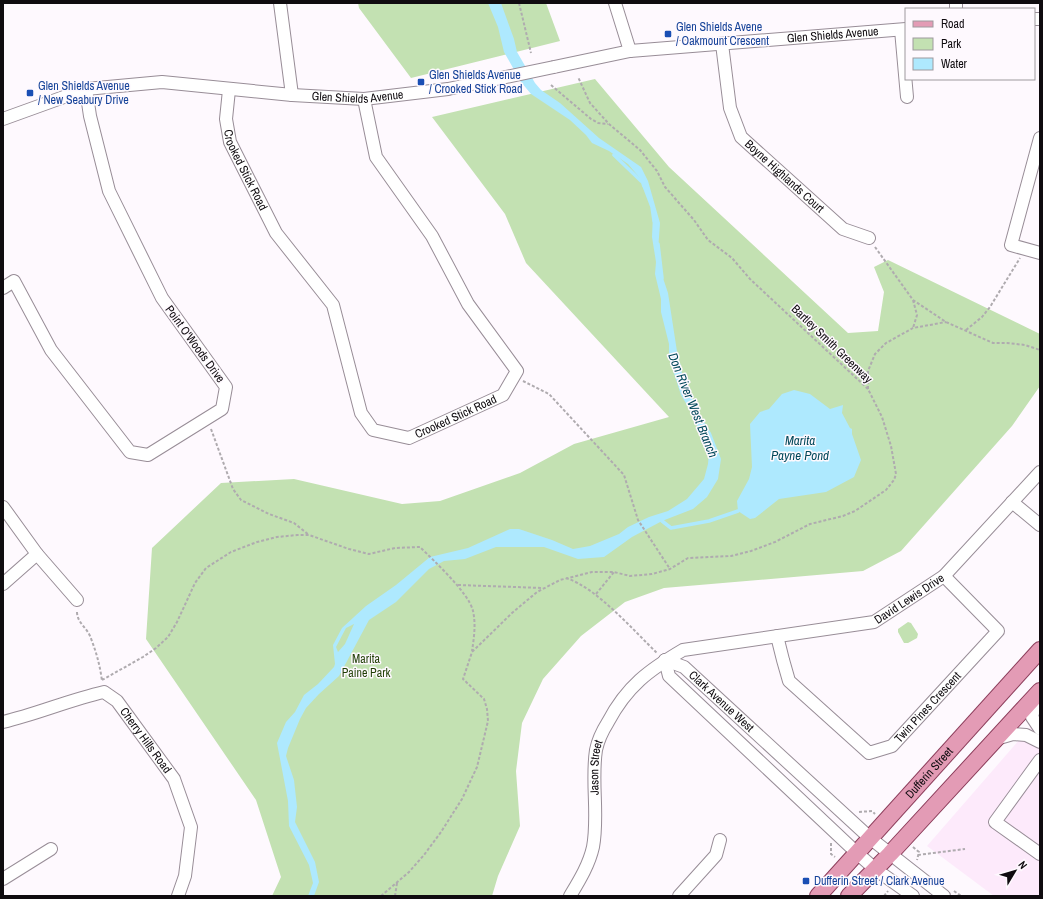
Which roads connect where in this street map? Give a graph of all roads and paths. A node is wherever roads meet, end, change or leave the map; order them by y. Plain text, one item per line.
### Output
1 (280, 3) edge
2 (519, 3) edge
3 (615, 3) edge
4 (903, 30) edge
5 (722, 44) junction
6 (630, 51) junction
7 (532, 53) dead end
8 (905, 64) edge
9 (578, 77) dead end
10 (906, 80) edge
11 (551, 84) dead end
12 (86, 88) junction
13 (229, 90) junction
14 (292, 95) junction
15 (907, 97) dead end
16 (364, 99) junction
17 (3, 119) edge
18 (609, 124) junction
19 (1040, 138) edge
20 (869, 238) joint
21 (1026, 249) junction
22 (1040, 253) edge
23 (3, 288) edge
24 (913, 300) junction
25 (946, 322) junction
26 (913, 328) junction
27 (966, 330) junction
28 (1040, 350) edge
29 (515, 376) junction
30 (868, 389) junction
31 (207, 419) junction
32 (1040, 472) edge
33 (1012, 502) junction
34 (3, 507) edge
35 (1040, 525) edge
36 (309, 535) junction
37 (37, 554) junction
38 (670, 569) junction
39 (614, 572) junction
40 (944, 576) junction
41 (565, 578) junction
42 (3, 584) edge
43 (457, 585) junction
44 (544, 588) junction
45 (596, 594) junction
46 (77, 600) joint
47 (777, 636) junction
48 (652, 649) dead end
49 (1040, 650) edge
50 (472, 652) junction
51 (665, 660) junction
52 (102, 680) junction
53 (104, 692) junction
54 (1039, 692) edge
55 (3, 722) edge
56 (1040, 729) edge
57 (996, 739) junction
58 (1040, 742) edge
59 (1040, 760) edge
60 (859, 811) dead end
61 (872, 811) dead end
62 (870, 838) junction
63 (720, 840) dead end
64 (831, 842) dead end
65 (51, 849) dead end
66 (966, 849) dead end
67 (857, 853) junction
68 (831, 854) dead end
69 (890, 854) junction
70 (1040, 854) edge
71 (917, 859) dead end
72 (875, 869) junction
73 (3, 879) edge
74 (397, 882) junction
75 (178, 896) edge
76 (381, 896) edge
77 (395, 896) edge
78 (570, 896) edge
79 (679, 896) edge
80 (818, 896) edge
81 (849, 896) edge
82 (913, 896) edge
83 (944, 896) edge

1 - 14 street
2 - 7 path
3 - 6 street
4 - 5 street, Glen Shields Avenue
4 - 8 street
5 - 6 street, Glen Shields Avenue
5 - 20 street, Boyne Highlands Court
6 - 16 street, Glen Shields Avenue, bridge
9 - 18 path, Bartley Smith Greenway
10 - 15 street
11 - 18 path, Bartley Smith Greenway
12 - 13 street, Glen Shields Avenue
12 - 17 street, Glen Shields Avenue
12 - 31 street, Point O'Woods Drive
13 - 14 street, Glen Shields Avenue
13 - 29 street, Crooked Stick Road
14 - 16 street, Glen Shields Avenue
16 - 29 street
18 - 30 path, Bartley Smith Greenway
19 - 21 street
20 - 24 path
21 - 22 street
21 - 27 path
23 - 31 street, Point O'Woods Drive
24 - 25 path
24 - 26 path
25 - 26 path
25 - 27 path
26 - 30 path
27 - 28 path
29 - 38 path
30 - 38 path, Bartley Smith Greenway
31 - 36 path
32 - 33 street, David Lewis Drive
33 - 35 street
33 - 40 street, David Lewis Drive
34 - 37 street
36 - 43 path
36 - 52 path
37 - 42 street
37 - 46 street
38 - 39 path, Bartley Smith Greenway
39 - 41 path, Bartley Smith Greenway
39 - 45 path
40 - 47 street, David Lewis Drive
40 - 47 street, Twin Pines Crescent
41 - 44 path, Bartley Smith Greenway
41 - 45 path
43 - 44 path
43 - 50 path
44 - 50 path, Bartley Smith Greenway
45 - 48 path
46 - 52 path
47 - 51 street, David Lewis Drive
49 - 62 main road, Dufferin Street
50 - 74 path, Bartley Smith Greenway
51 - 62 street, Clark Avenue West
51 - 67 street, Clark Avenue West
51 - 78 street, Jason Street
52 - 53 path
53 - 55 street
53 - 75 street, Cherry Hills Road
54 - 56 street
54 - 57 main road
57 - 58 street
57 - 69 main road
59 - 70 street
60 - 61 path
62 - 67 main road, Dufferin Street
62 - 69 street, Clark Avenue West
63 - 79 street
64 - 68 path
65 - 73 street
66 - 71 path
67 - 72 street, Clark Avenue West
67 - 80 main road, Dufferin Street
69 - 72 main road
69 - 83 street, Clark Avenue West
72 - 81 main road
72 - 82 street, Clark Avenue West
74 - 76 path, Bartley Smith Greenway
74 - 77 path

